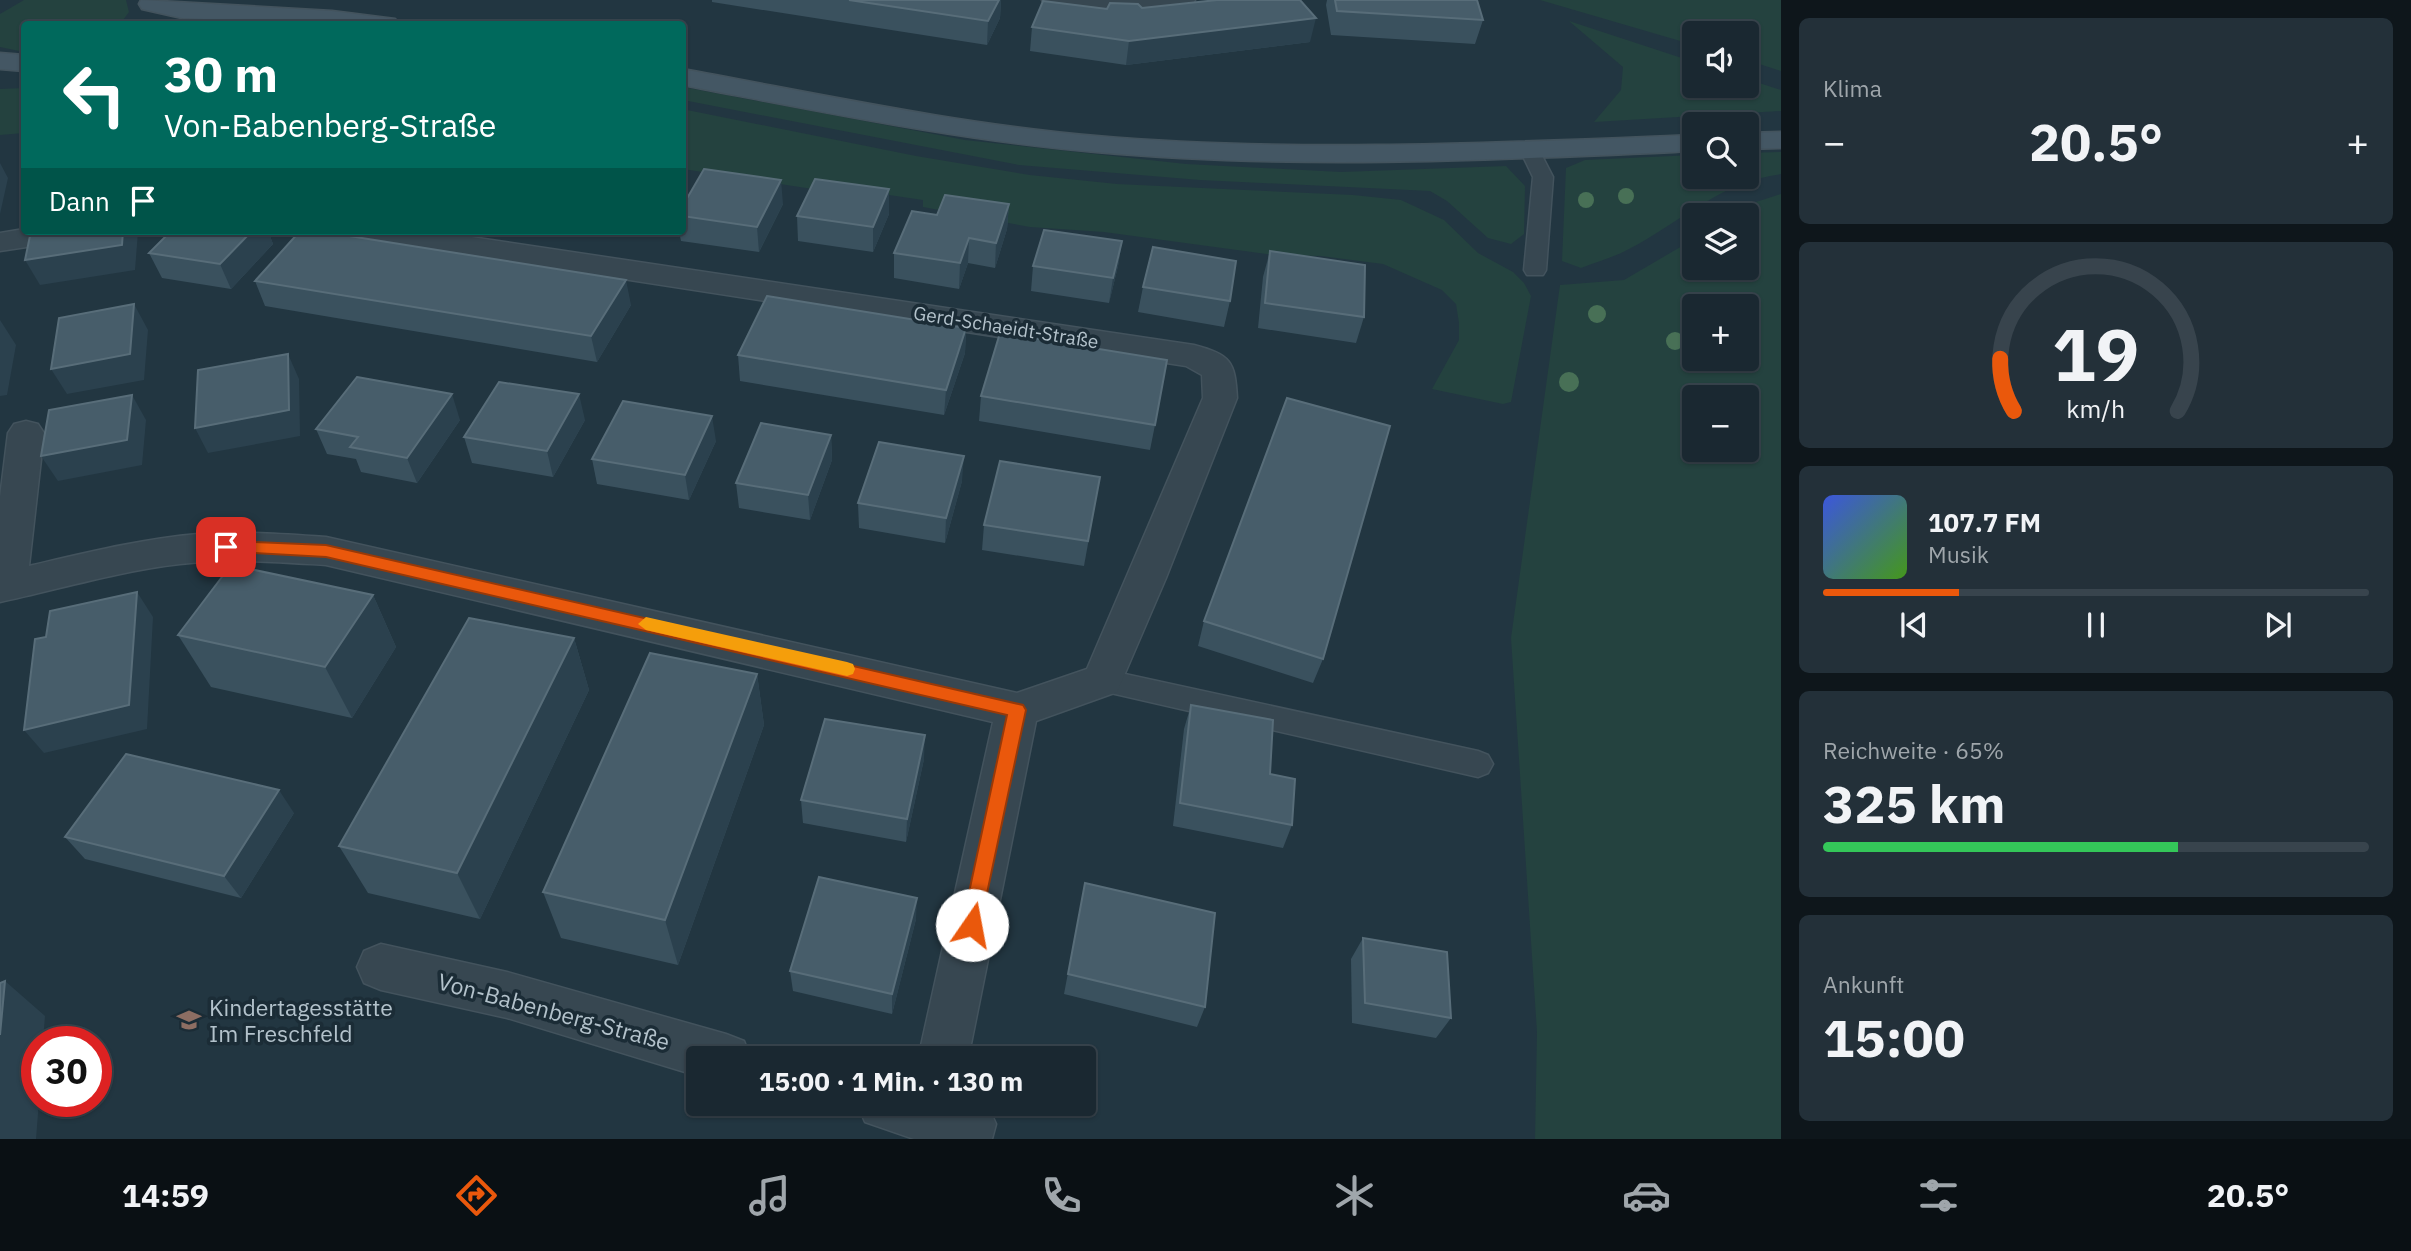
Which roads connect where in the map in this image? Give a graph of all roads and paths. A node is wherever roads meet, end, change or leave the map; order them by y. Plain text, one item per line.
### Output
1 (1054, 0) edge
2 (1183, 0) edge
3 (147, 9) edge
4 (359, 21) edge
5 (0, 61) edge
6 (21, 63) edge
7 (686, 78) edge
8 (1781, 140) edge
9 (1759, 141) edge
10 (1682, 144) edge
11 (1530, 150) junction
12 (47, 235) edge
13 (397, 235) edge
14 (0, 242) edge
15 (1535, 270) dead end
16 (26, 433) dead end
17 (4, 586) edge
18 (1102, 681) junction
19 (1017, 710) junction
20 (1478, 764) dead end
21 (381, 967) dead end
22 (946, 1046) edge
23 (686, 1047) edge

1 - 2 street
3 - 4 main road
5 - 6 main road
7 - 11 main road
8 - 9 main road
10 - 11 main road
11 - 15 lane
12 - 14 street
13 - 18 street, Gerd-Schaeidt-Straße
16 - 17 street
17 - 19 street
18 - 19 street
18 - 20 lane
19 - 22 street
21 - 23 street, Von-Babenberg-Straße

